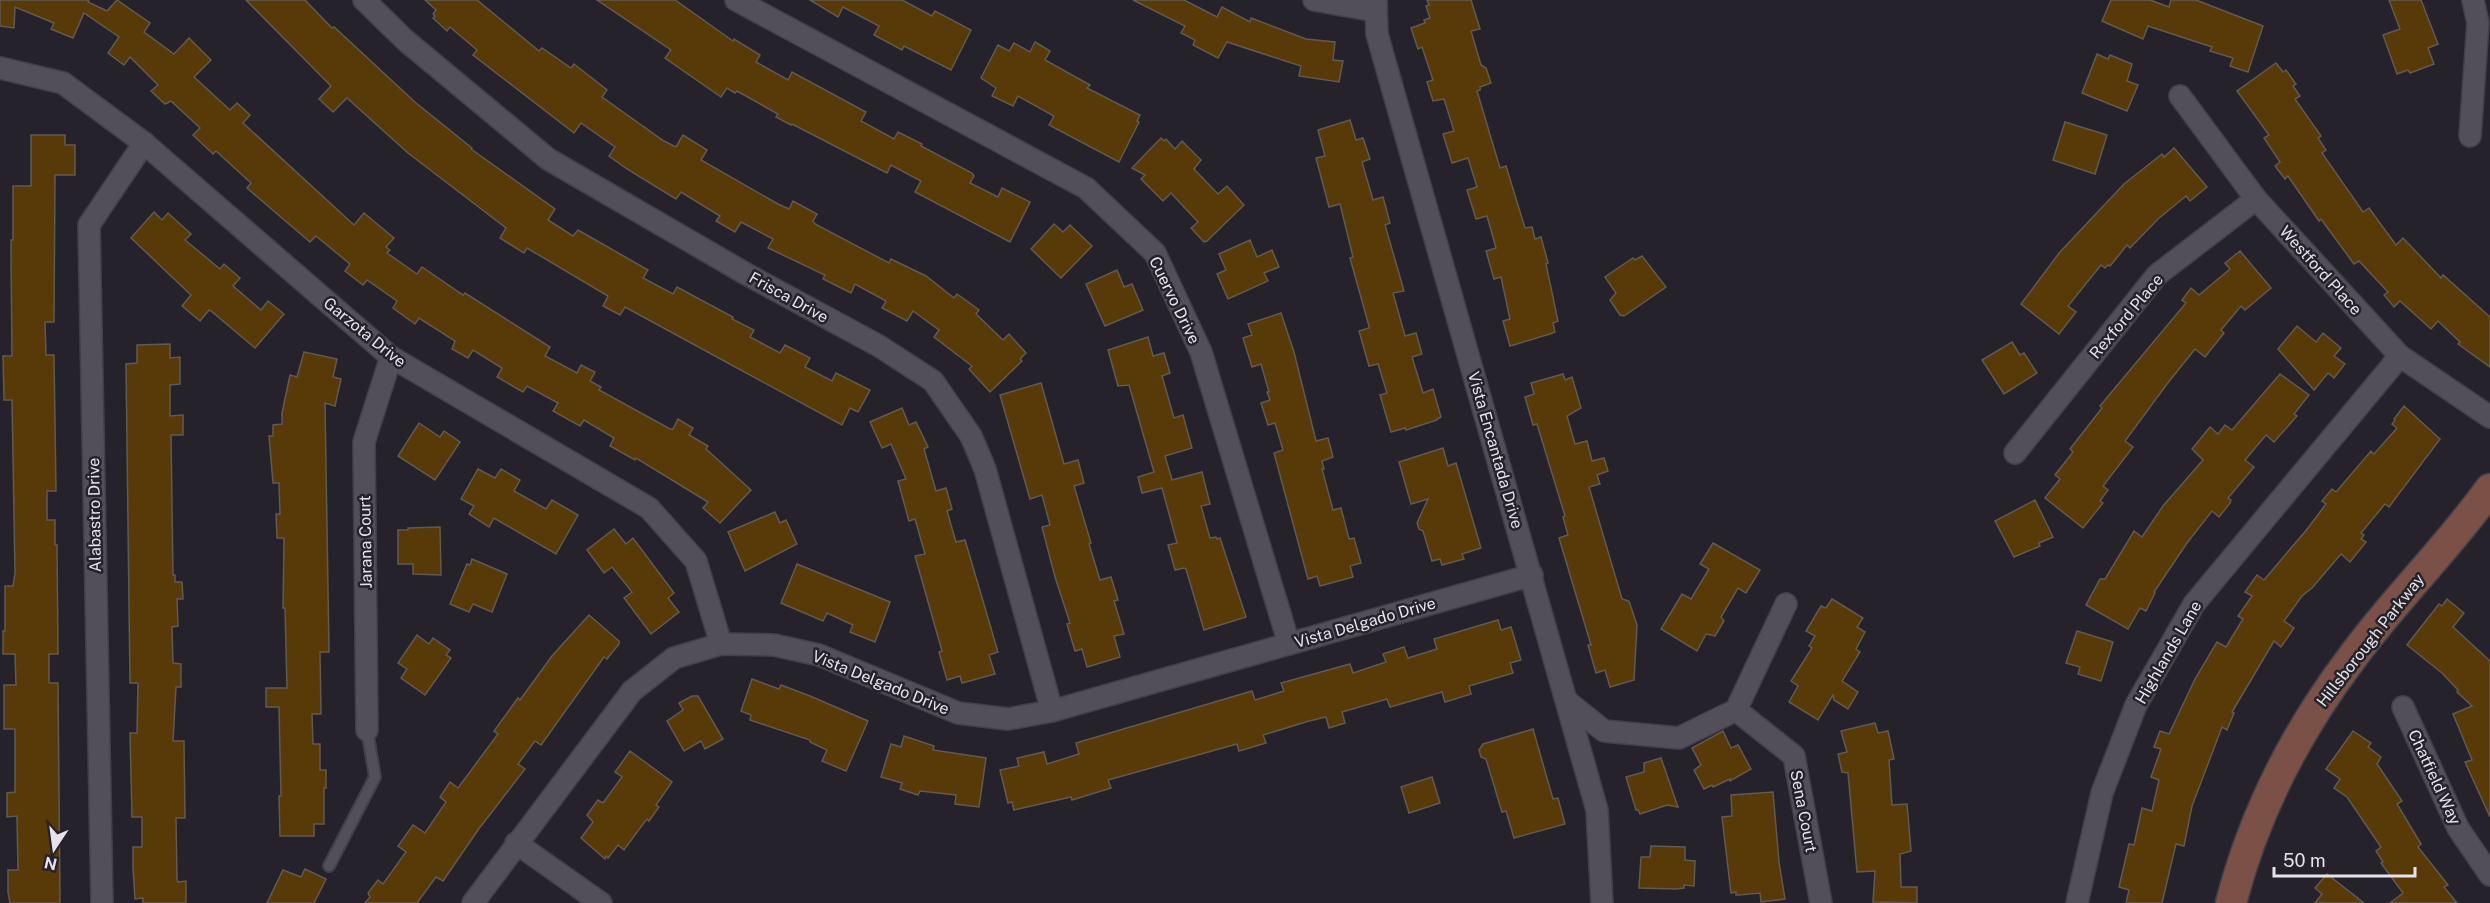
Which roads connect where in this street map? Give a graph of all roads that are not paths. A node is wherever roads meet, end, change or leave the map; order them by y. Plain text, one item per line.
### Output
1 (364, 0) edge
2 (736, 0) edge
3 (1314, 0) edge
4 (2473, 0) edge
5 (1376, 5) edge
6 (0, 68) edge
7 (2180, 96) dead end
8 (2470, 136) dead end
9 (144, 143) junction
10 (2256, 199) junction
11 (2400, 356) junction
12 (391, 357) junction
13 (2490, 417) edge
14 (2015, 453) dead end
15 (2490, 489) edge
16 (1532, 575) junction
17 (1786, 604) dead end
18 (721, 644) junction
19 (1289, 644) junction
20 (1568, 702) junction
21 (2403, 707) dead end
22 (1736, 710) junction
23 (1052, 711) junction
24 (367, 730) joint
25 (516, 843) junction
26 (329, 866) dead end
27 (2490, 875) edge
28 (102, 903) edge
29 (473, 903) edge
30 (602, 903) edge
31 (1602, 903) edge
32 (1821, 903) edge
33 (2077, 903) edge
34 (2231, 903) edge

1 - 23 street, Frisca Drive
2 - 19 street, Cuervo Drive
3 - 5 street
4 - 8 street
5 - 16 street, Vista Encantada Drive
6 - 9 street, Garzota Drive
7 - 10 street, Westford Place
9 - 12 street, Garzota Drive
9 - 28 street, Alabastro Drive
10 - 11 street, Westford Place
10 - 14 street, Rexford Place
11 - 13 street, Westford Place
11 - 33 street, Highlands Lane
12 - 18 street, Garzota Drive
12 - 24 street, Jarana Court
15 - 34 street, Hillsborough Parkway
16 - 19 street, Vista Delgado Drive
16 - 20 street, Vista Encantada Drive
17 - 22 street
18 - 23 street, Vista Delgado Drive
18 - 25 street, Vista Delgado Drive
19 - 23 street, Vista Delgado Drive
20 - 22 street
20 - 31 street, Vista Encantada Drive
21 - 27 street, Chatfield Way
22 - 32 street, Sena Court
24 - 26 lane
25 - 29 street, Vista Delgado Drive
25 - 30 street

